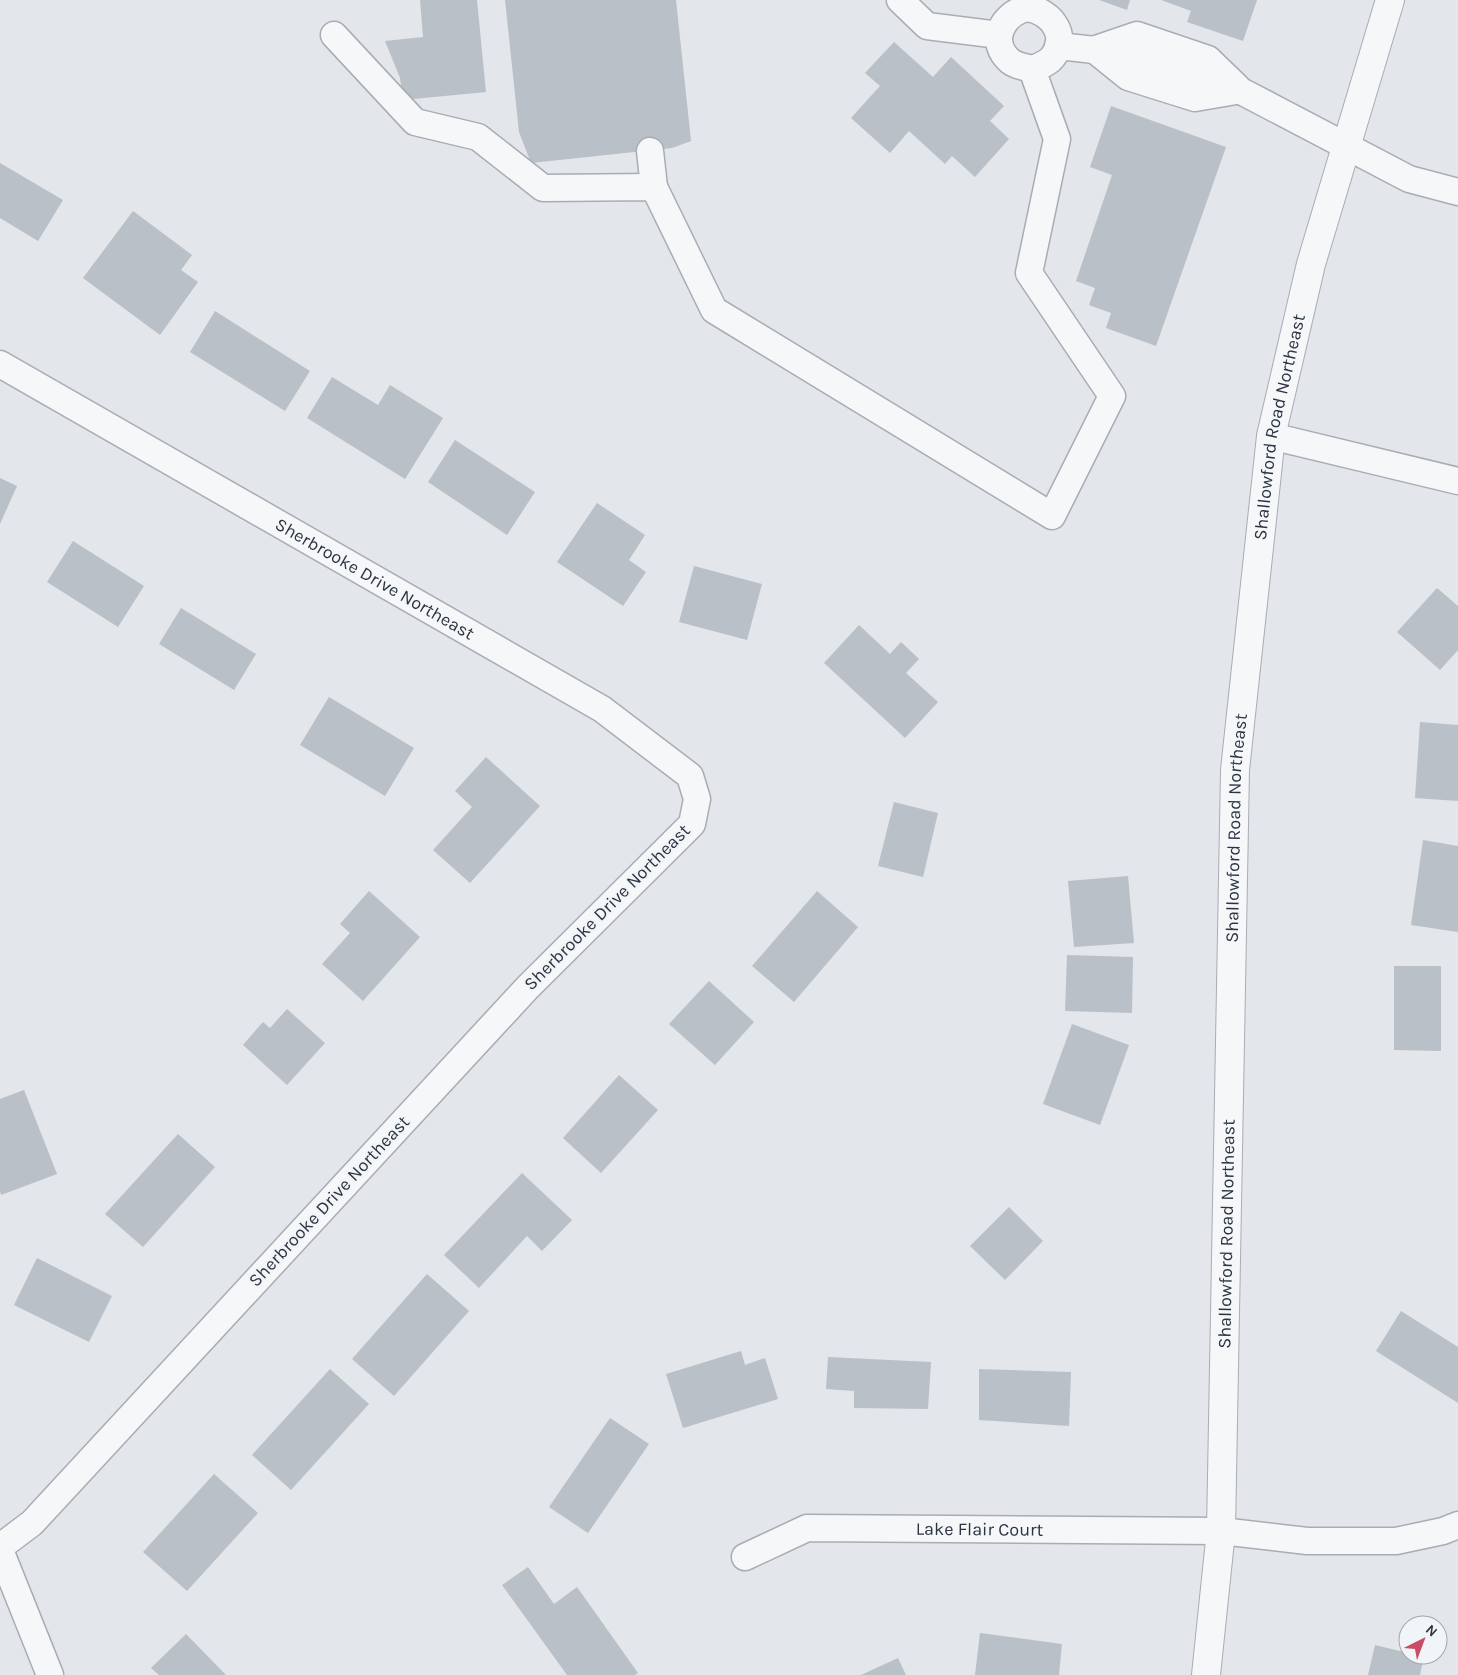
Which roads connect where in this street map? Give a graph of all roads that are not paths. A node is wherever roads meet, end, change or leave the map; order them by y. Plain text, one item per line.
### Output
1 (900, 0) edge
2 (1390, 0) edge
3 (1028, 4) edge
4 (334, 35) dead end
5 (999, 35) junction
6 (1058, 46) junction
7 (1032, 69) junction
8 (1346, 147) junction
9 (650, 151) dead end
10 (654, 187) junction
11 (1458, 192) edge
12 (0, 364) edge
13 (1271, 436) junction
14 (1458, 481) edge
15 (1458, 1525) edge
16 (1221, 1531) junction
17 (0, 1549) edge
18 (745, 1557) dead end
19 (50, 1675) edge
20 (1206, 1675) edge

1 - 5 street
2 - 8 street, Shallowford Road Northeast
3 - 5 street
3 - 6 street
4 - 10 street
5 - 7 street
6 - 7 street
6 - 8 street
7 - 10 street
8 - 11 street
8 - 13 street, Shallowford Road Northeast
9 - 10 street
12 - 17 street, Sherbrooke Drive Northeast
13 - 14 street
13 - 16 street, Shallowford Road Northeast
15 - 16 street, Lake Flair Court
16 - 18 street, Lake Flair Court
16 - 20 street, Shallowford Road Northeast
17 - 19 street, Sherbrooke Drive Northeast

